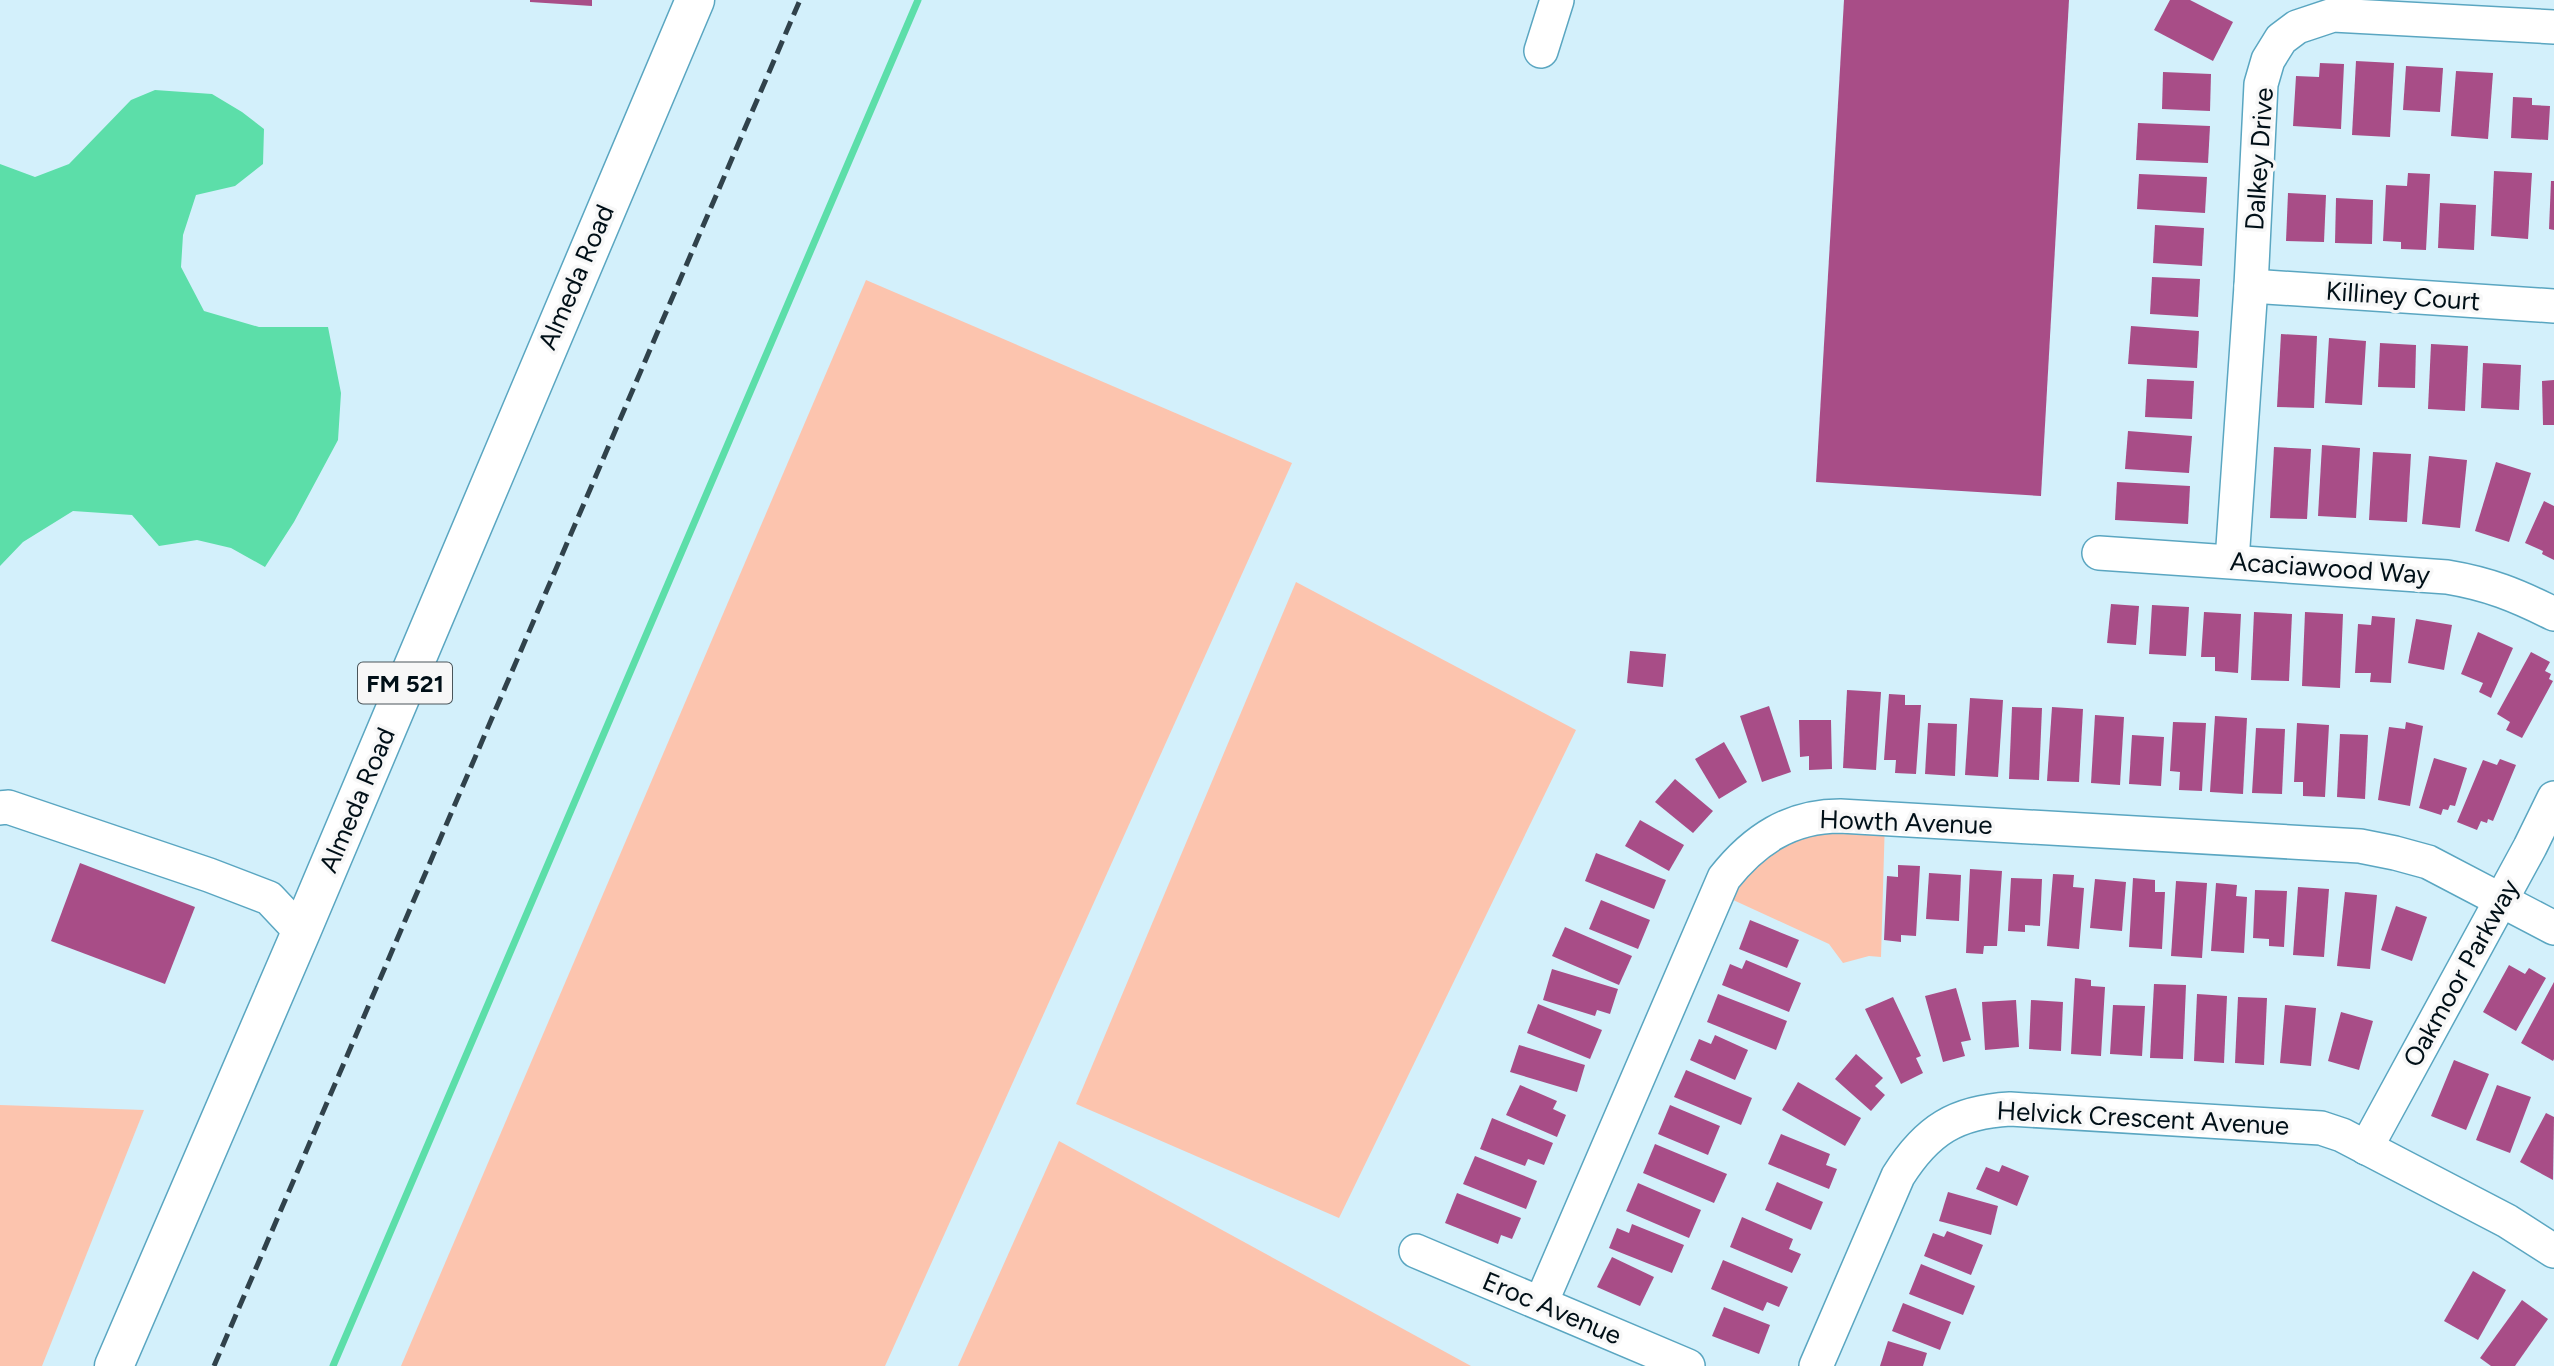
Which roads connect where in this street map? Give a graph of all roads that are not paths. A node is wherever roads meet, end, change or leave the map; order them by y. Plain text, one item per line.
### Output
1 (695, 0) edge
2 (1557, 0) edge
3 (2554, 27) edge
4 (1541, 51) dead end
5 (2251, 286) junction
6 (2554, 306) edge
7 (2099, 553) dead end
8 (2232, 561) junction
9 (2554, 614) edge
10 (2554, 798) edge
11 (0, 808) edge
12 (2501, 900) junction
13 (2554, 929) edge
14 (301, 932) junction
15 (2365, 1147) junction
16 (1416, 1251) dead end
17 (2554, 1251) edge
18 (1541, 1303) junction
19 (114, 1366) edge
20 (1688, 1366) edge
21 (1816, 1366) edge

1 - 14 main road, Almeda Road / FM 521
2 - 4 street
3 - 5 street, Dalkey Drive
5 - 6 street, Killiney Court
5 - 8 street, Dalkey Drive
7 - 8 street, Acaciawood Way
8 - 9 street, Acaciawood Way
10 - 12 street, Oakmoor Parkway
11 - 14 street
12 - 13 street, Howth Avenue
12 - 15 street, Oakmoor Parkway
12 - 18 street, Howth Avenue
14 - 19 main road, Almeda Road / FM 521
15 - 17 street, Helvick Crescent Avenue
15 - 21 street, Helvick Crescent Avenue
16 - 18 street, Eroc Avenue
18 - 20 street, Eroc Avenue

